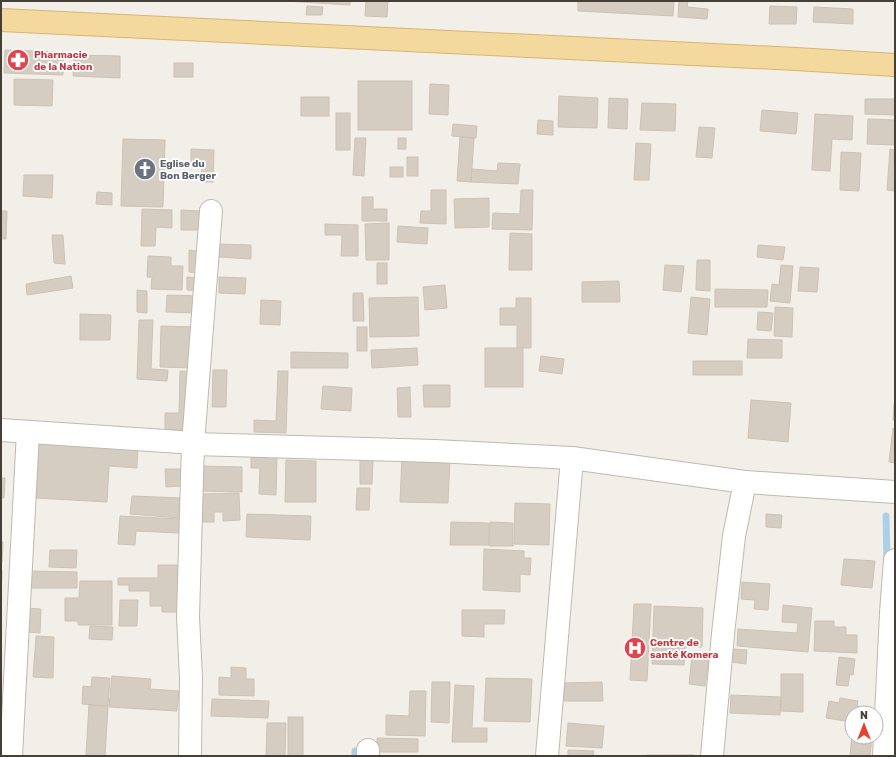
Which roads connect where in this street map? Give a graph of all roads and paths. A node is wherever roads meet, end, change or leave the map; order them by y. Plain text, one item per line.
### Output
1 (1, 20) edge
2 (895, 66) edge
3 (211, 211) dead end
4 (1, 430) edge
5 (28, 432) junction
6 (194, 444) junction
7 (572, 458) junction
8 (745, 482) junction
9 (895, 492) edge
10 (895, 560) edge
11 (11, 756) edge
12 (190, 756) edge
13 (547, 756) edge
14 (712, 756) edge
15 (884, 756) edge

1 - 2 main road
3 - 6 street
4 - 5 street
5 - 6 street
5 - 11 street
6 - 7 street
6 - 12 street
7 - 8 street
7 - 13 street
8 - 9 street
8 - 14 street
10 - 15 street

